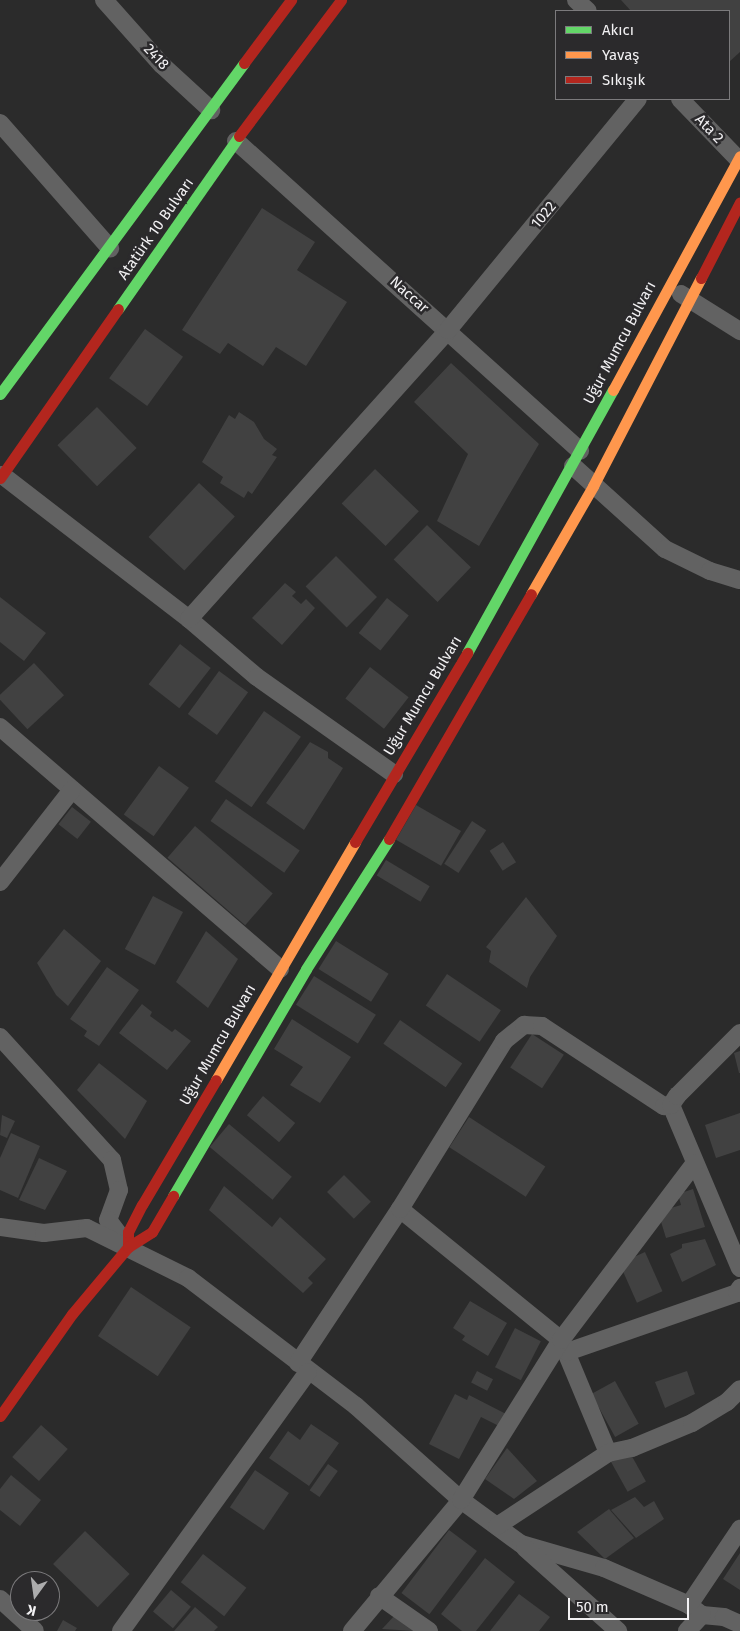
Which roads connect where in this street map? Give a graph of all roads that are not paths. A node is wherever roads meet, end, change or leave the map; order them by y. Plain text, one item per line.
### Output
1 (104, 0) edge
2 (292, 0) edge
3 (341, 0) edge
4 (576, 0) edge
5 (587, 10) edge
6 (637, 100) edge
7 (681, 100) edge
8 (211, 110) junction
9 (0, 123) edge
10 (236, 141) junction
11 (739, 157) edge
12 (740, 202) edge
13 (110, 248) junction
14 (668, 285) junction
15 (688, 298) junction
16 (448, 330) junction
17 (740, 331) edge
18 (0, 394) edge
19 (577, 458) junction
20 (1, 477) edge
21 (594, 486) junction
22 (740, 580) edge
23 (189, 619) junction
24 (0, 727) edge
25 (394, 774) junction
26 (72, 790) junction
27 (0, 882) edge
28 (280, 969) junction
29 (740, 1033) edge
30 (0, 1037) edge
31 (671, 1105) junction
32 (695, 1163) junction
33 (400, 1209) junction
34 (0, 1227) edge
35 (128, 1247) junction
36 (740, 1268) edge
37 (740, 1288) edge
38 (564, 1346) junction
39 (303, 1367) junction
40 (740, 1388) edge
41 (0, 1416) edge
42 (608, 1453) junction
43 (461, 1500) junction
44 (497, 1526) junction
45 (740, 1529) edge
46 (521, 1544) junction
47 (379, 1596) junction
48 (0, 1599) edge
49 (695, 1610) junction
50 (732, 1614) edge
51 (740, 1624) edge
52 (35, 1631) edge
53 (121, 1631) edge
54 (352, 1631) edge
55 (429, 1631) edge
56 (618, 1631) edge
57 (687, 1631) edge

1 - 8 street, 2418
2 - 8 main road, Atatürk 10 Bulvarı
3 - 10 main road, Atatürk 10 Bulvarı
4 - 5 street
6 - 16 street, 1022
7 - 11 street, Ata 2
8 - 13 main road, Atatürk 10 Bulvarı
9 - 13 street
10 - 16 street, Naccar
10 - 20 main road, Atatürk 10 Bulvarı
11 - 14 main road, Uğur Mumcu Bulvarı
12 - 15 main road, Uğur Mumcu Bulvarı
13 - 18 main road, Atatürk 10 Bulvarı
14 - 15 street
14 - 19 main road, Uğur Mumcu Bulvarı
15 - 17 street
15 - 21 main road, Uğur Mumcu Bulvarı
16 - 19 street, Naccar
16 - 23 street, 1022
19 - 21 street, Naccar
19 - 25 main road, Uğur Mumcu Bulvarı
20 - 23 street
21 - 22 street, Naccar
21 - 35 main road, Uğur Mumcu Bulvarı
23 - 25 street
24 - 26 street
25 - 28 main road, Uğur Mumcu Bulvarı
26 - 27 street
26 - 28 street
28 - 35 main road, Uğur Mumcu Bulvarı
29 - 31 street
30 - 35 street
31 - 32 street
31 - 33 street
32 - 36 street
32 - 38 street
33 - 38 street
33 - 39 street
34 - 35 street
35 - 39 street
35 - 41 main road, Uğur Mumcu Bulvarı
37 - 38 street
38 - 42 street
38 - 43 street
39 - 43 street
39 - 53 street
40 - 42 street
42 - 44 street
43 - 44 street
43 - 47 street
44 - 46 street
45 - 49 street
46 - 49 street
46 - 56 street
47 - 54 street
47 - 55 street
48 - 52 street
49 - 50 street
49 - 57 street
50 - 51 street

